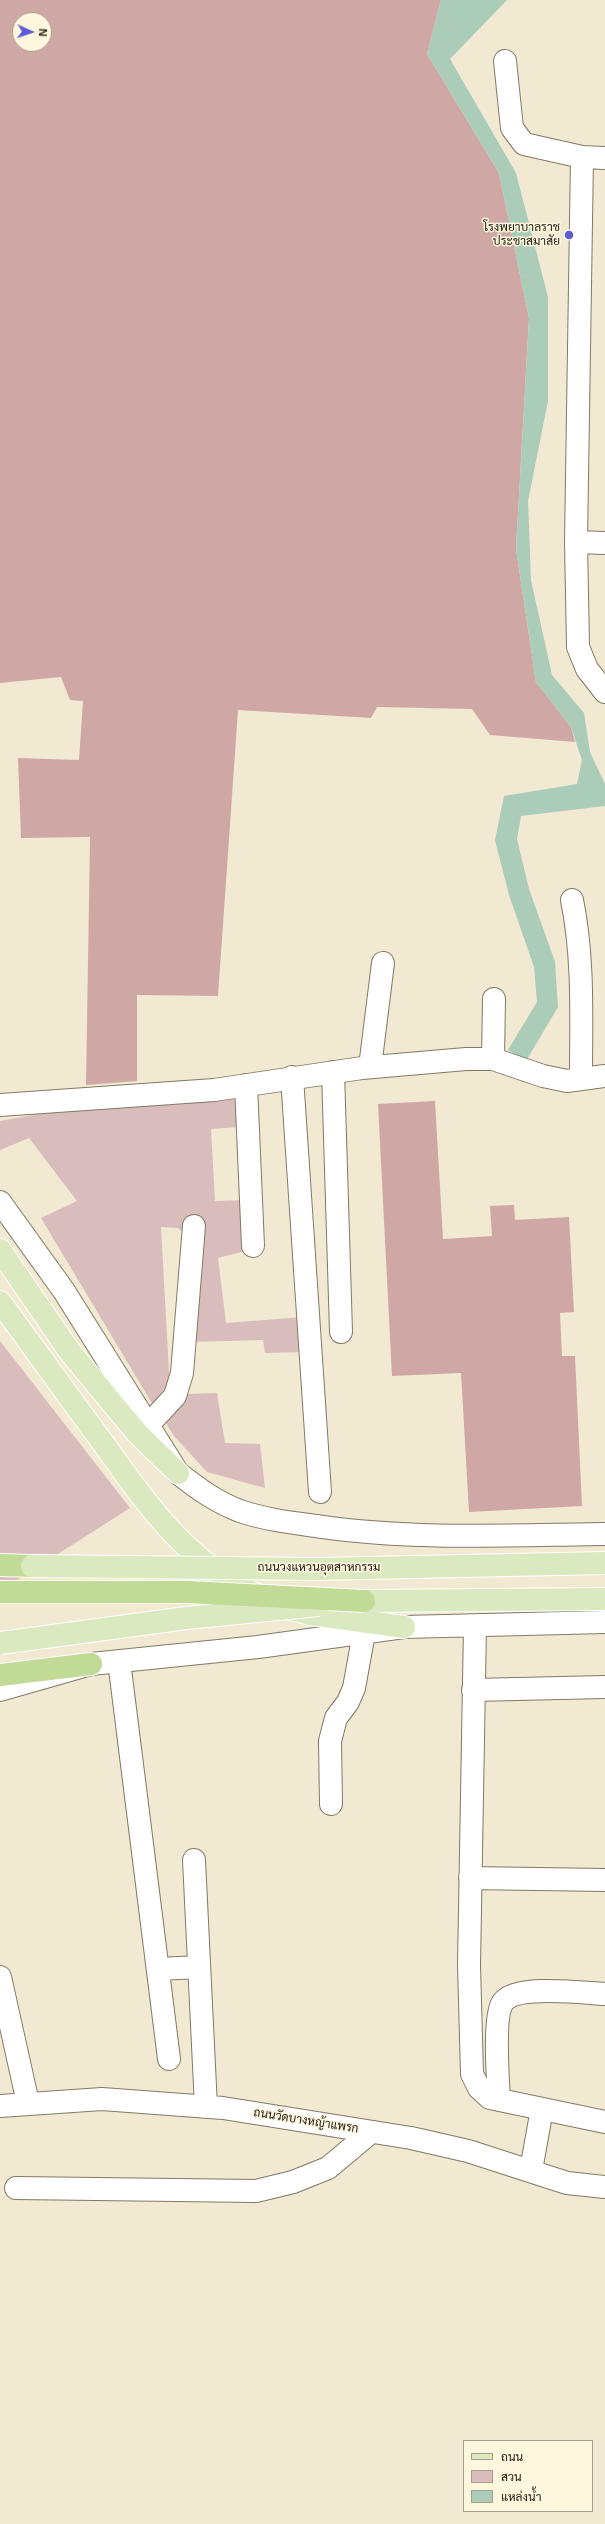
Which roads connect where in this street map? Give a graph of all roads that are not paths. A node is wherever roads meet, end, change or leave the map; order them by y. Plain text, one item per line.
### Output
1 (505, 60) dead end
2 (582, 157) junction
3 (605, 158) edge
4 (576, 542) junction
5 (605, 543) edge
6 (605, 692) edge
7 (572, 900) dead end
8 (383, 963) dead end
9 (494, 999) dead end
10 (493, 1059) junction
11 (370, 1067) junction
12 (333, 1072) junction
13 (605, 1076) edge
14 (292, 1077) junction
15 (581, 1079) junction
16 (246, 1085) junction
17 (0, 1105) edge
18 (0, 1202) edge
19 (194, 1226) dead end
20 (253, 1246) dead end
21 (0, 1250) edge
22 (0, 1302) edge
23 (341, 1332) dead end
24 (148, 1425) junction
25 (178, 1472) junction
26 (320, 1492) dead end
27 (605, 1534) edge
28 (0, 1561) edge
29 (605, 1563) edge
30 (0, 1565) edge
31 (32, 1566) junction
32 (0, 1592) edge
33 (605, 1599) edge
34 (364, 1601) junction
35 (605, 1622) edge
36 (475, 1626) junction
37 (404, 1627) junction
38 (364, 1633) junction
39 (0, 1643) edge
40 (119, 1661) junction
41 (91, 1664) junction
42 (0, 1675) edge
43 (605, 1687) edge
44 (0, 1690) edge
45 (474, 1690) junction
46 (331, 1804) dead end
47 (194, 1860) dead end
48 (470, 1878) junction
49 (605, 1880) edge
50 (199, 1967) junction
51 (158, 1969) junction
52 (0, 1977) edge
53 (605, 1994) edge
54 (169, 2059) dead end
55 (499, 2100) junction
56 (28, 2103) junction
57 (0, 2106) edge
58 (206, 2107) junction
59 (542, 2109) junction
60 (605, 2122) edge
61 (371, 2132) junction
62 (531, 2170) junction
63 (605, 2187) edge
64 (16, 2188) dead end

1 - 2 street
2 - 3 street
2 - 4 street
4 - 5 street
4 - 6 street
7 - 15 street
8 - 11 street
9 - 10 street
10 - 11 street
10 - 15 street
11 - 12 street
12 - 14 street
12 - 23 street
13 - 15 street
14 - 16 street
14 - 26 street
16 - 17 street
16 - 20 street
18 - 24 street
19 - 24 street
21 - 25 main road
22 - 37 main road
24 - 25 street
25 - 27 street
28 - 31 main road, ถนนวงแหวนอุตสาหกรรม
29 - 31 main road, ถนนวงแหวนอุตสาหกรรม, bridge
30 - 31 highway
32 - 34 highway, bridge
33 - 34 main road
34 - 39 main road, bridge
35 - 36 street
36 - 37 street
36 - 45 street
37 - 38 street
38 - 40 street
38 - 46 street
40 - 41 street
40 - 51 street
41 - 42 highway
41 - 44 street
43 - 45 street
45 - 48 street
47 - 50 street
48 - 49 street
48 - 55 street
50 - 51 street
50 - 58 street
51 - 54 street
52 - 56 street
53 - 55 street
55 - 59 street
56 - 57 street, ถนนวัดบางหญ้าแพรก
56 - 58 street, ถนนวัดบางหญ้าแพรก
58 - 61 street, ถนนวัดบางหญ้าแพรก
59 - 60 street
59 - 62 street
61 - 62 street, ถนนวัดบางหญ้าแพรก
61 - 64 street
62 - 63 street, ถนนวัดบางหญ้าแพรก

